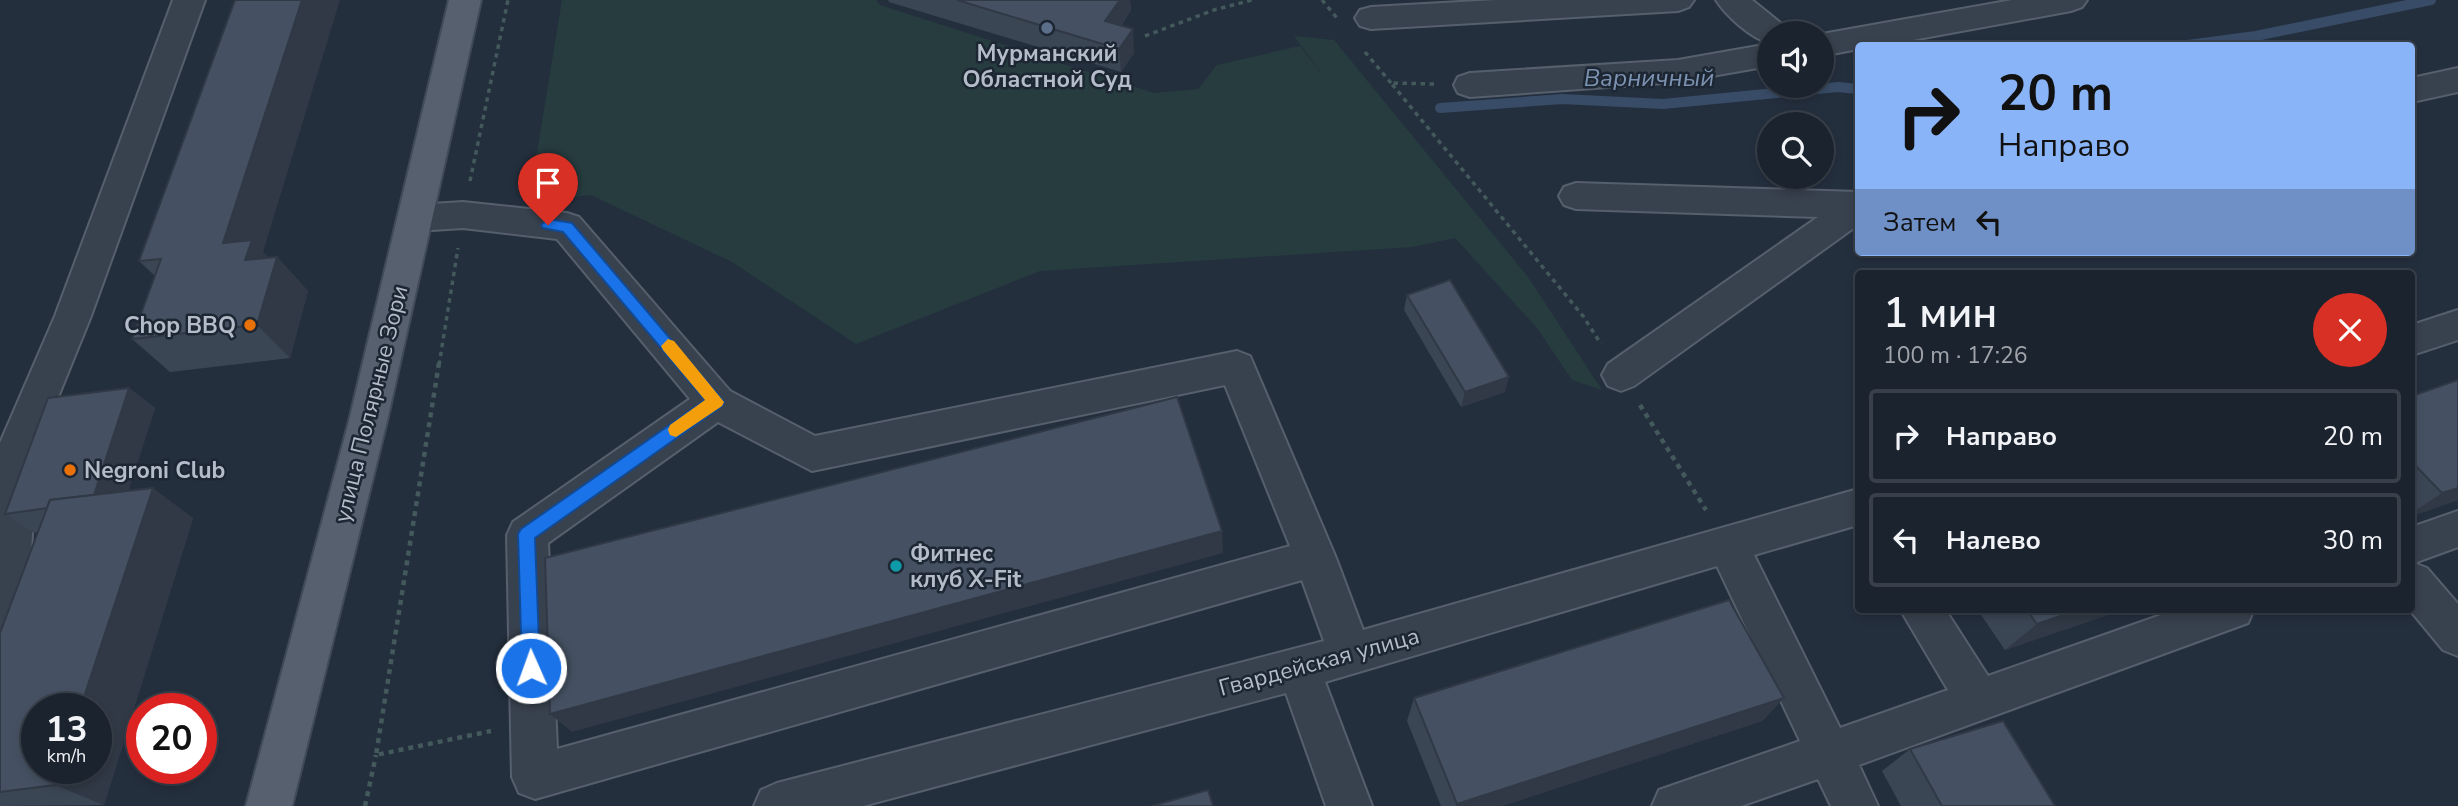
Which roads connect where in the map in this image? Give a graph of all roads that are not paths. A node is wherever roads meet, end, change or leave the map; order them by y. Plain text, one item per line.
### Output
1 (189, 0) edge
2 (465, 0) edge
3 (1678, 0) edge
4 (1732, 0) edge
5 (2071, 0) edge
6 (1371, 18) dead end
7 (1757, 21) edge
8 (1834, 43) edge
9 (1757, 57) edge
10 (2458, 80) edge
11 (1470, 85) road end
12 (2415, 89) edge
13 (1576, 196) dead end
14 (1855, 206) edge
15 (1855, 208) edge
16 (416, 218) junction
17 (2458, 325) edge
18 (2415, 339) edge
19 (1621, 375) road end
20 (716, 402) junction
21 (1855, 508) edge
22 (2458, 529) edge
23 (2415, 544) edge
24 (1728, 545) junction
25 (1315, 558) junction
26 (2415, 584) edge
27 (1924, 613) edge
28 (2222, 613) edge
29 (2458, 636) edge
30 (0, 639) edge
31 (1350, 654) junction
32 (1299, 669) junction
33 (1979, 700) junction
34 (1831, 753) junction
35 (269, 806) edge
36 (777, 806) edge
37 (1349, 806) edge
38 (1675, 806) edge
39 (1855, 806) edge

1 - 30 street
2 - 16 main road, улица Полярные Зори
3 - 6 street
4 - 7 street
5 - 8 street
9 - 11 street
10 - 12 street
13 - 14 street
15 - 19 street
16 - 20 street
16 - 35 main road, улица Полярные Зори
17 - 18 street
20 - 25 street
20 - 25 street
21 - 24 street, Гвардейская улица
22 - 23 street
24 - 31 street, Гвардейская улица
24 - 34 street
25 - 31 street
26 - 29 street
27 - 33 street
28 - 33 street
31 - 32 street, Гвардейская улица
32 - 36 street, Гвардейская улица
32 - 37 street
33 - 34 street
34 - 38 street
34 - 39 street

